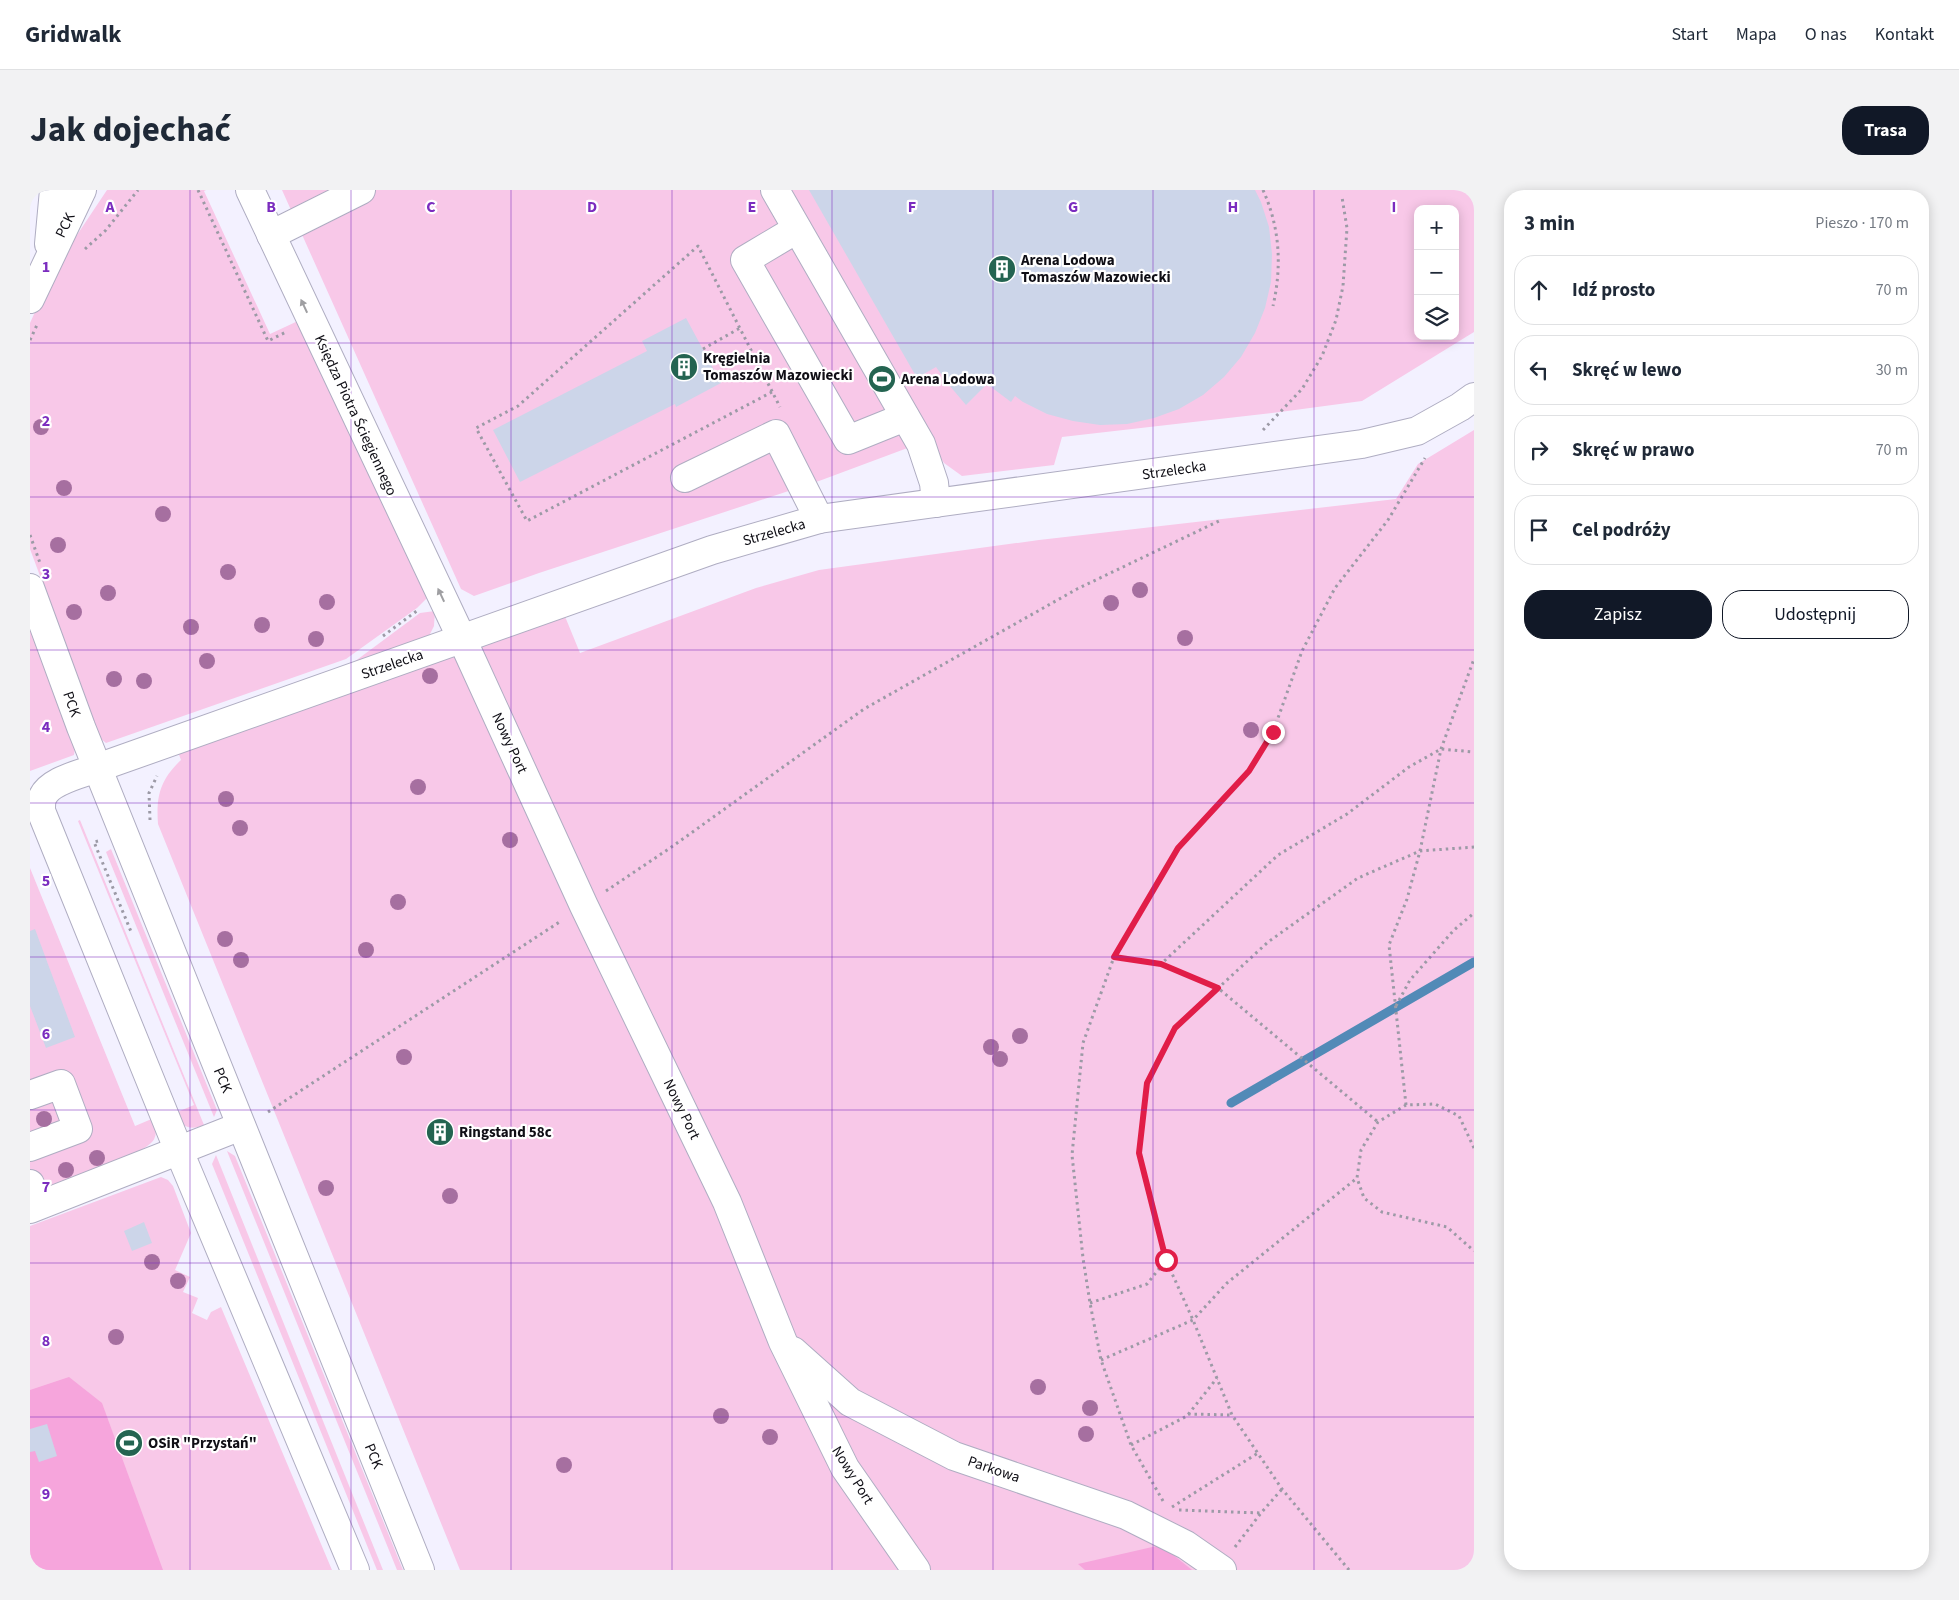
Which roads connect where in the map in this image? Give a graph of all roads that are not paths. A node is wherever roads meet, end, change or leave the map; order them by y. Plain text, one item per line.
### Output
1 (54, 190) edge
2 (82, 190) edge
3 (250, 190) edge
4 (361, 190) edge
5 (775, 190) edge
6 (40, 223) edge
7 (797, 229) junction
8 (271, 235) junction
9 (48, 260) junction
10 (30, 299) edge
11 (1474, 397) edge
12 (906, 417) junction
13 (686, 478) dead end
14 (936, 503) junction
15 (819, 519) junction
16 (30, 588) edge
17 (462, 639) junction
18 (97, 768) junction
19 (30, 1095) edge
20 (241, 1126) junction
21 (30, 1147) edge
22 (180, 1151) junction
23 (33, 1199) edge
24 (782, 1342) junction
25 (1220, 1569) edge
26 (355, 1570) edge
27 (420, 1570) edge
28 (916, 1570) edge

1 - 6 street, PCK
2 - 9 street, PCK
3 - 8 street, Księdza Piotra Ściegiennego
4 - 8 street
5 - 7 street
6 - 9 street, PCK
7 - 12 street
7 - 12 street
17 -> 8 street, Księdza Piotra Ściegiennego
9 - 10 street, PCK
11 - 14 street, Strzelecka
12 - 14 street
13 - 15 street
14 - 15 street, Strzelecka
15 - 17 street, Strzelecka
16 - 18 street, PCK
17 - 18 street, Strzelecka
17 - 24 street, Nowy Port
18 - 20 street, PCK
18 - 22 street, Strzelecka
19 - 21 street
20 - 22 street
20 - 27 street, PCK
22 - 23 street
22 - 26 street, Strzelecka
24 - 25 street, Parkowa
24 - 28 street, Nowy Port

